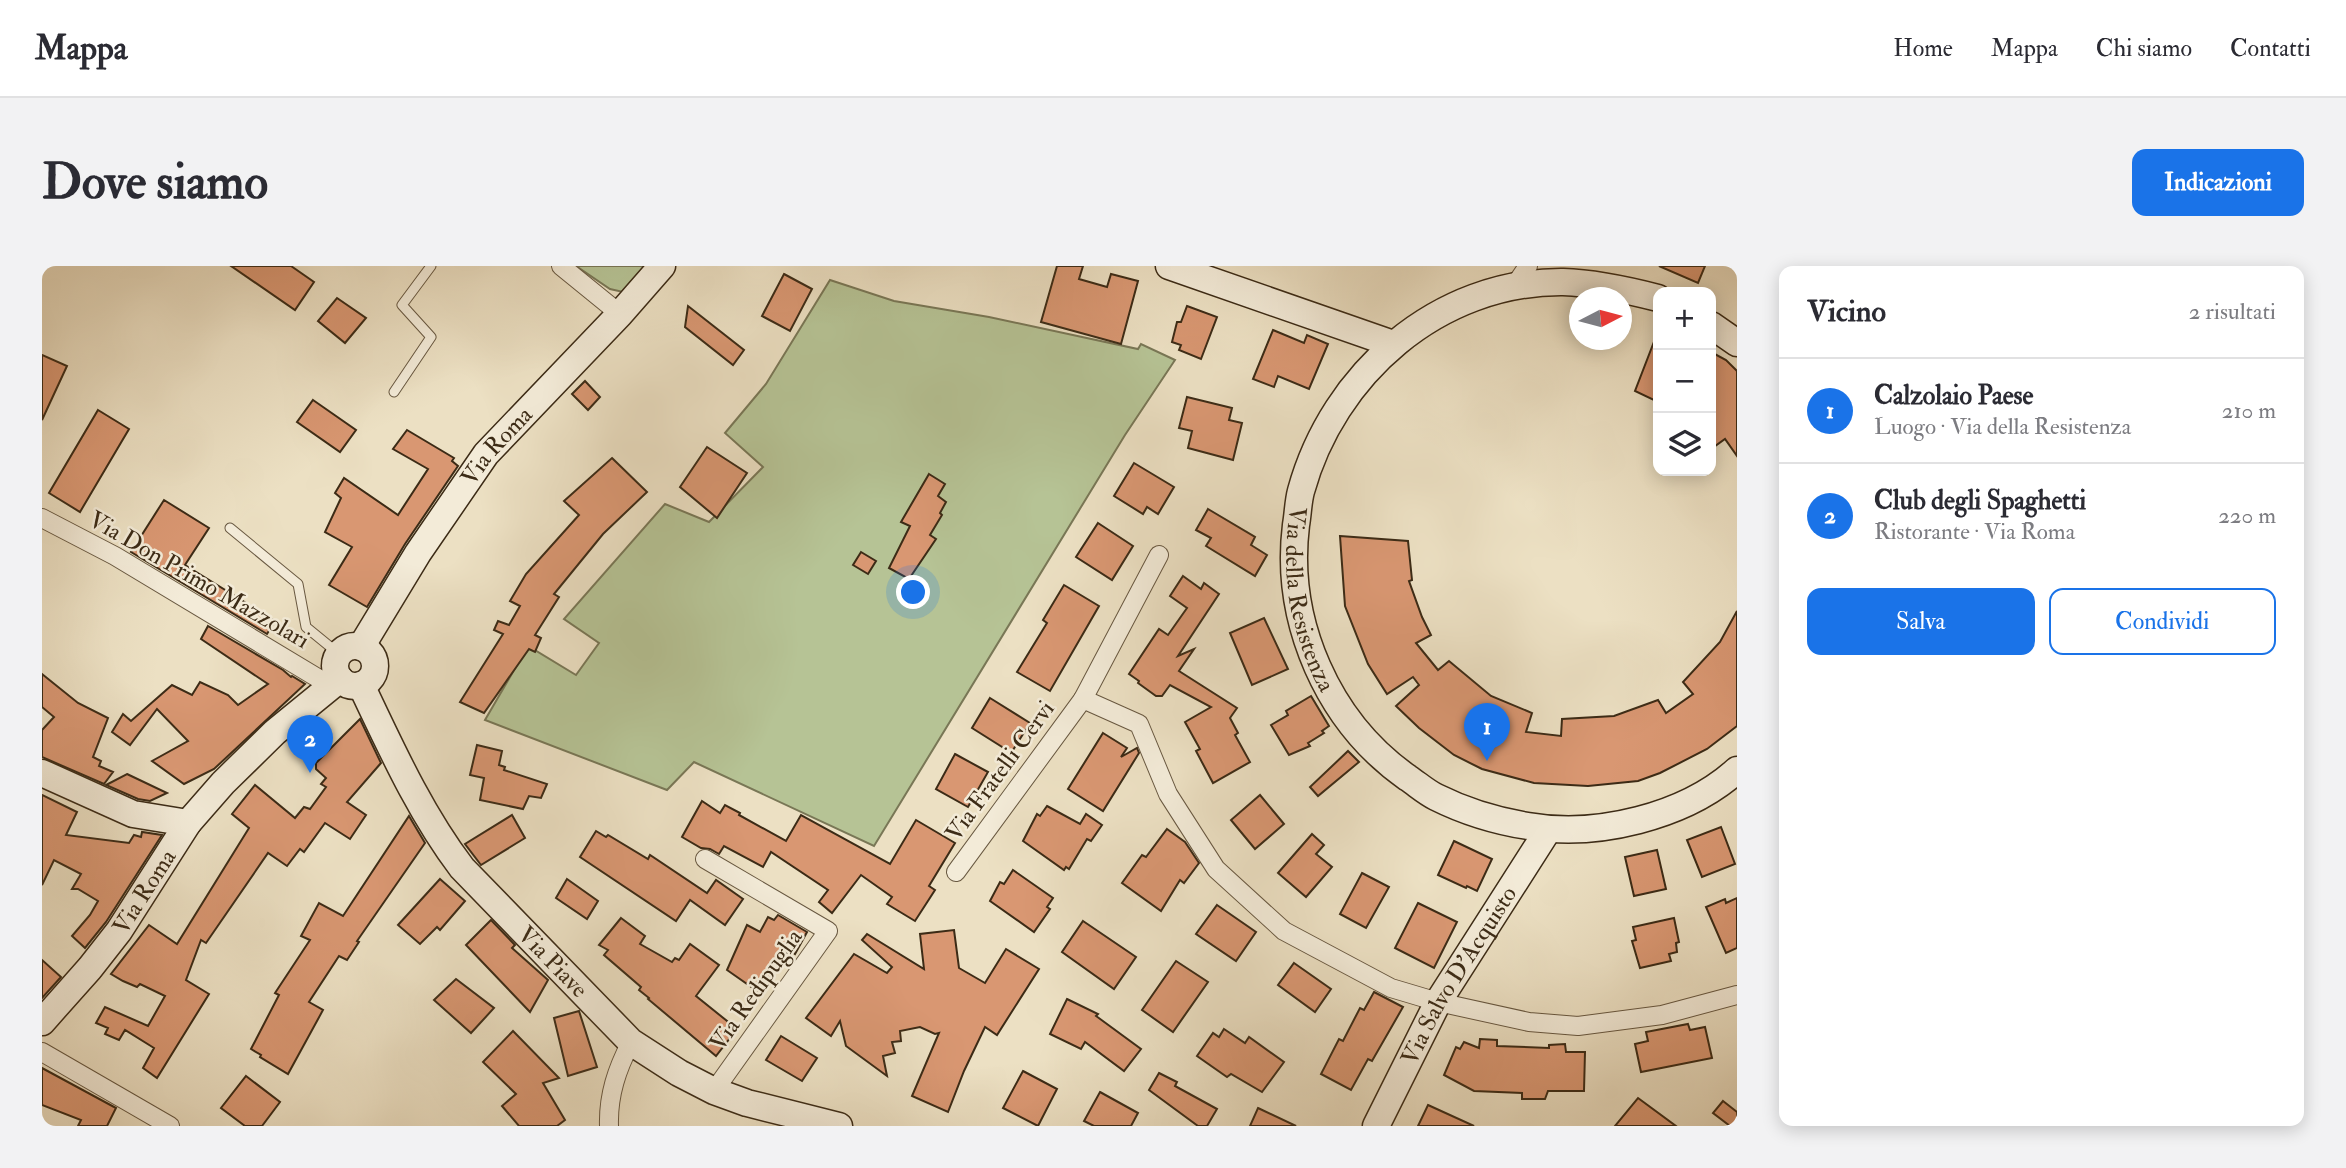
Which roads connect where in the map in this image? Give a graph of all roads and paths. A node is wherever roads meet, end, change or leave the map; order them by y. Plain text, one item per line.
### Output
1 (431, 266) edge
2 (561, 266) edge
3 (662, 266) edge
4 (1169, 266) edge
5 (1528, 266) edge
6 (1513, 288) junction
7 (1653, 297) edge
8 (620, 314) junction
9 (1716, 328) edge
10 (1737, 343) edge
11 (1393, 344) junction
12 (394, 392) dead end
13 (42, 518) edge
14 (230, 528) dead end
15 (1159, 555) dead end
16 (346, 670) junction
17 (1083, 699) junction
18 (1737, 770) edge
19 (42, 774) edge
20 (188, 823) junction
21 (1548, 830) junction
22 (705, 859) dead end
23 (956, 872) dead end
24 (1737, 995) edge
25 (1438, 1002) junction
26 (42, 1022) edge
27 (631, 1042) junction
28 (42, 1052) edge
29 (714, 1091) junction
30 (170, 1126) edge
31 (608, 1126) edge
32 (839, 1126) edge
33 (1376, 1126) edge

1 - 12 lane
2 - 8 street
3 - 8 street, Via Roma
4 - 11 street
5 - 6 street
6 - 7 street, Via della Resistenza
6 - 11 street, Via della Resistenza
8 - 16 street, Via Roma
9 - 10 street
11 - 21 street, Via della Resistenza
13 - 16 street, Via Don Primo Mazzolari
14 - 16 lane
15 - 17 street, Via Fratelli Cervi
16 - 20 street, Via Roma
16 - 27 street, Via Piave
17 - 23 street, Via Fratelli Cervi
17 - 25 street, Via Fratelli Cervi
18 - 21 street, Via della Resistenza
19 - 20 street
20 - 26 street, Via Roma
21 - 25 street, Via Salvo D'Acquisto
22 - 29 street, Via Redipuglia
24 - 25 street, Via Fratelli Cervi
25 - 33 street, Via Salvo D'Acquisto
27 - 29 street, Via Piave
27 - 31 street
28 - 30 street
29 - 32 street, Via Piave

